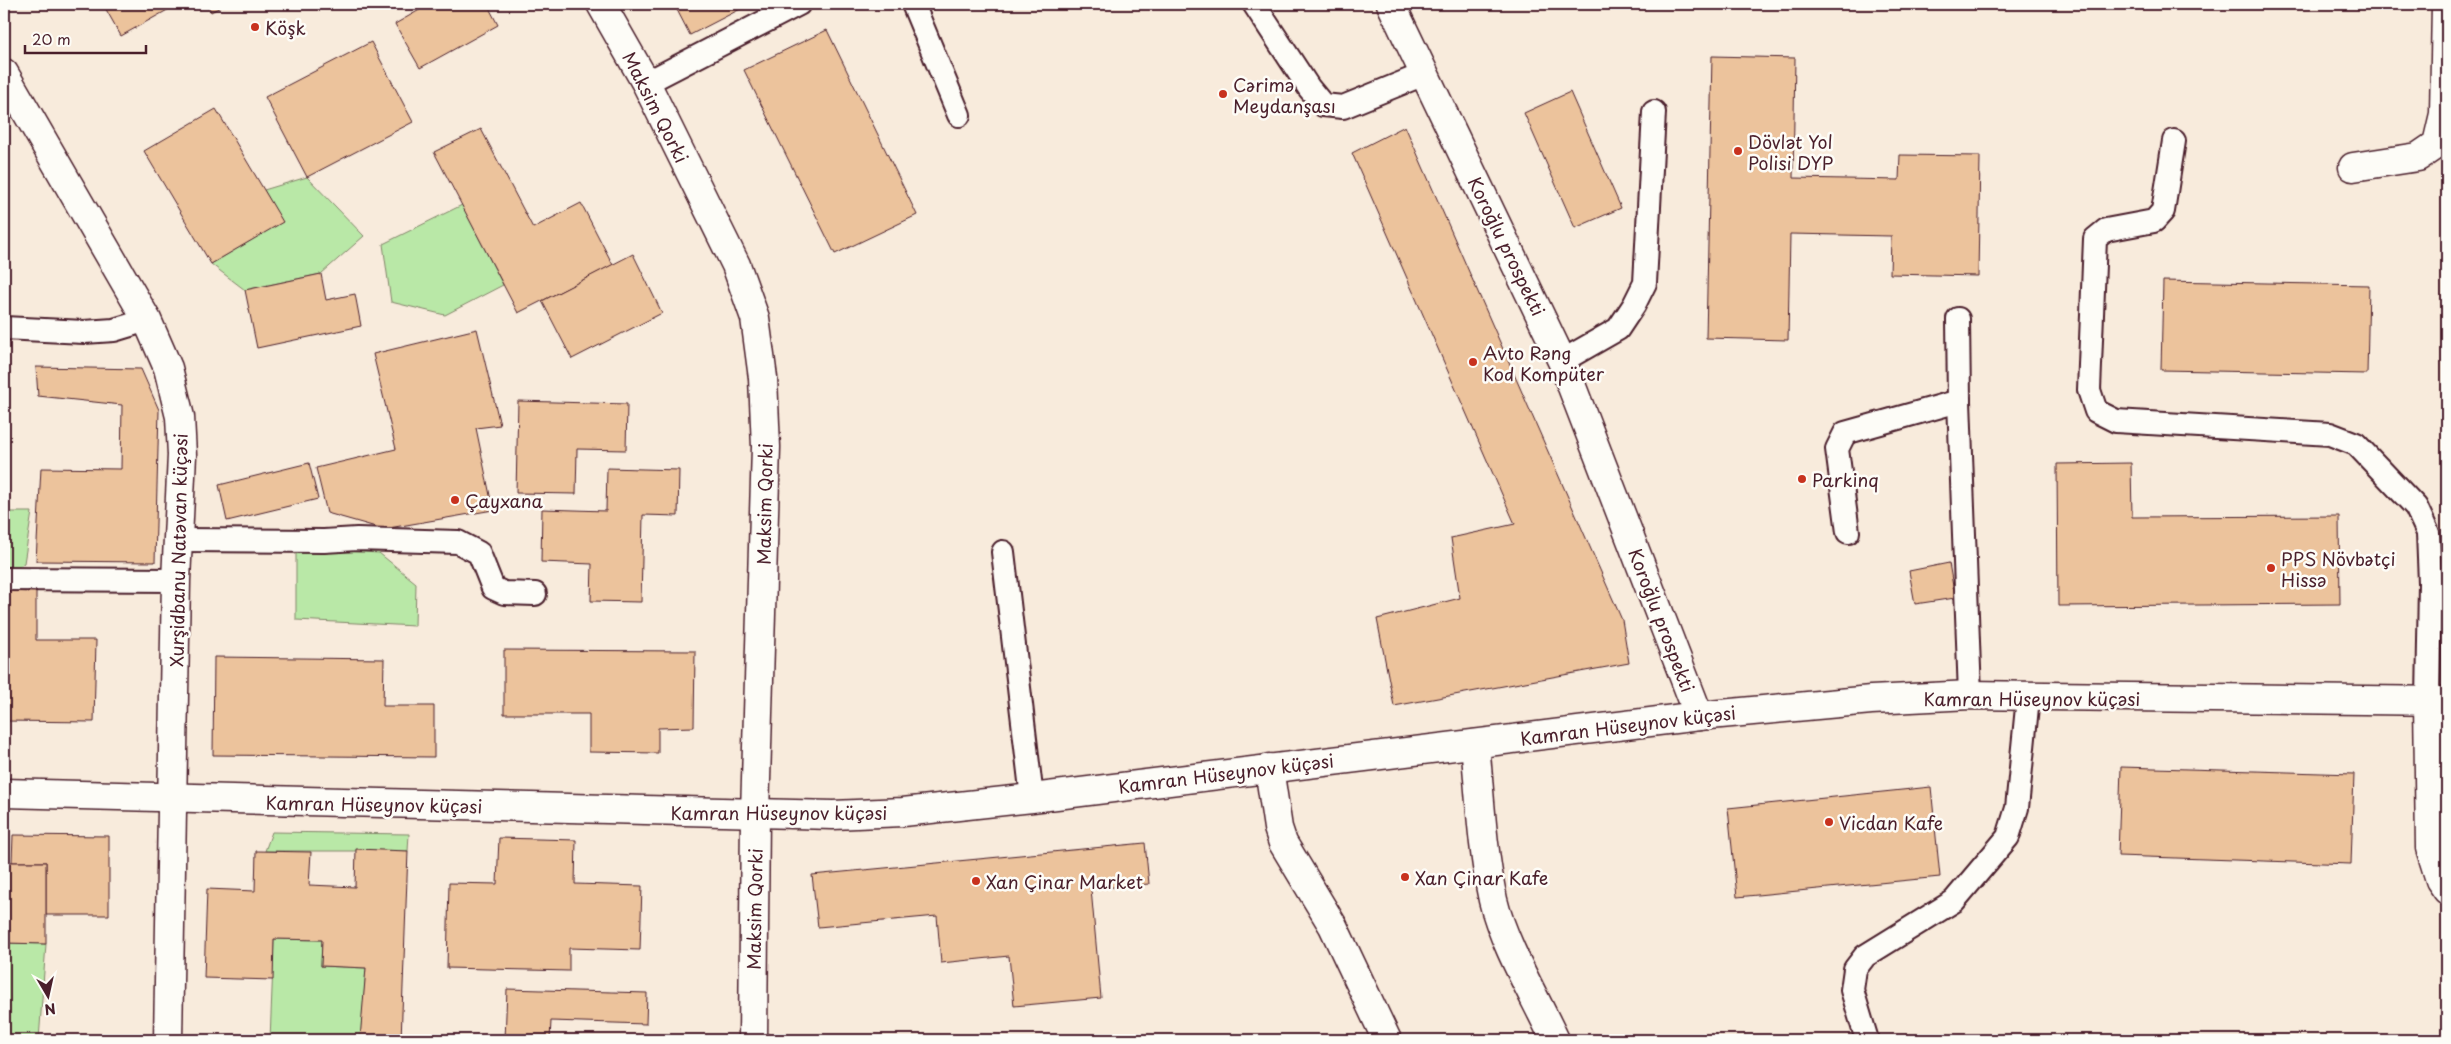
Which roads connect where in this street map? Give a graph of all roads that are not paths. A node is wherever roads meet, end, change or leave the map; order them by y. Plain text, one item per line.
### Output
1 (601, 4) edge
2 (798, 4) edge
3 (913, 4) edge
4 (1254, 4) edge
5 (2446, 4) edge
6 (1399, 6) edge
7 (4, 73) edge
8 (1424, 74) junction
9 (646, 83) junction
10 (1654, 112) dead end
11 (960, 115) dead end
12 (2174, 141) dead end
13 (2353, 167) dead end
14 (1958, 319) dead end
15 (147, 320) junction
16 (4, 328) edge
17 (1562, 362) junction
18 (1959, 401) junction
19 (1848, 532) dead end
20 (178, 540) junction
21 (1003, 552) dead end
22 (4, 578) edge
23 (176, 580) junction
24 (535, 594) dead end
25 (1970, 695) junction
26 (2028, 697) junction
27 (2438, 701) edge
28 (1699, 716) junction
29 (1475, 744) junction
30 (1269, 768) junction
31 (4, 793) edge
32 (173, 798) junction
33 (1032, 798) junction
34 (755, 813) junction
35 (2447, 890) edge
36 (168, 1040) edge
37 (753, 1040) edge
38 (1387, 1040) edge
39 (1555, 1040) edge
40 (1867, 1040) edge

1 - 9 street, Maksim Qorki
2 - 9 lane
3 - 11 lane
4 - 8 lane
5 - 13 street
6 - 8 street, Koroğlu prospekti
7 - 15 street, Xurşidbanu Natəvan küçəsi
8 - 17 street, Koroğlu prospekti
9 - 34 street, Maksim Qorki
10 - 17 lane
12 - 27 lane
14 - 18 lane
15 - 16 lane
15 - 20 street, Xurşidbanu Natəvan küçəsi
17 - 28 street, Koroğlu prospekti
18 - 19 lane
18 - 25 lane
20 - 23 street, Xurşidbanu Natəvan küçəsi
20 - 24 lane
21 - 33 lane
22 - 23 lane
23 - 32 street, Xurşidbanu Natəvan küçəsi
25 - 26 street, Kamran Hüseynov küçəsi
25 - 28 street, Kamran Hüseynov küçəsi
26 - 27 street, Kamran Hüseynov küçəsi
26 - 40 lane
27 - 35 street
28 - 29 street, Kamran Hüseynov küçəsi
29 - 30 street, Kamran Hüseynov küçəsi
29 - 39 street
30 - 33 street, Kamran Hüseynov küçəsi
30 - 38 street
31 - 32 street, Kamran Hüseynov küçəsi
32 - 34 street, Kamran Hüseynov küçəsi
32 - 36 street, Xurşidbanu Natəvan küçəsi
33 - 34 street, Kamran Hüseynov küçəsi
34 - 37 street, Maksim Qorki

